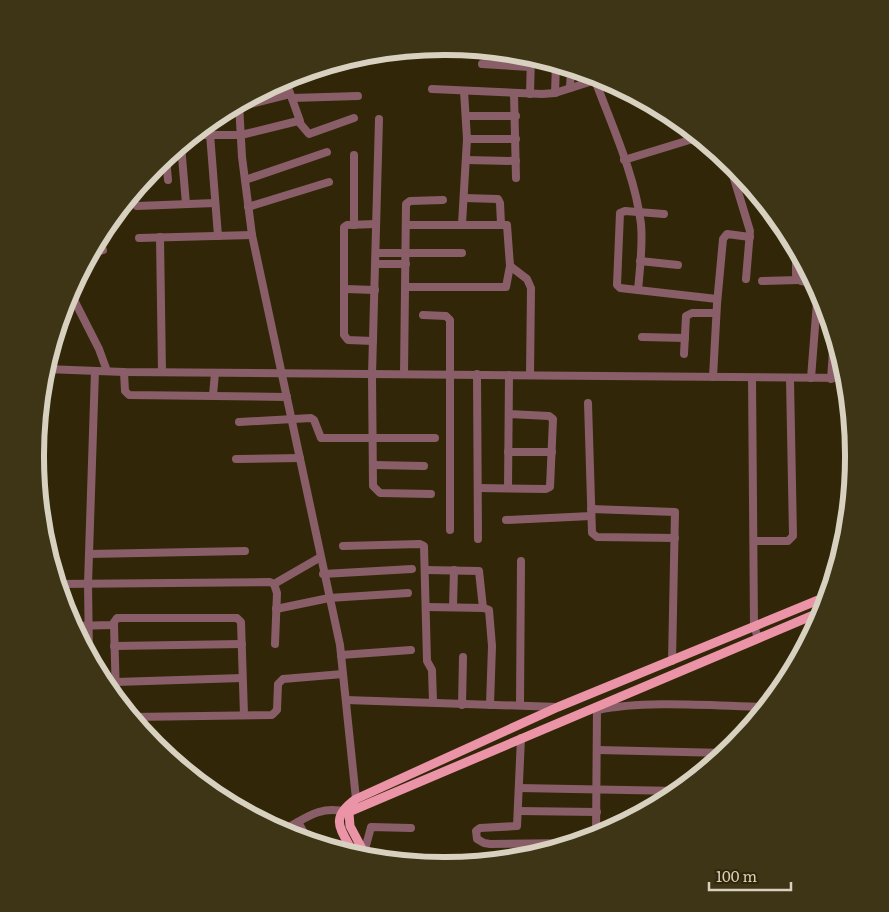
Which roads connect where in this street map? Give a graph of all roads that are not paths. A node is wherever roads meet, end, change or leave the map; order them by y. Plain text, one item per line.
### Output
1 (482, 64) dead end
2 (530, 67) joint
3 (556, 71) edge
4 (571, 76) edge
5 (588, 82) edge
6 (288, 87) edge
7 (601, 87) edge
8 (570, 88) junction
9 (432, 89) dead end
10 (464, 92) junction
11 (555, 93) junction
12 (514, 94) junction
13 (530, 94) junction
14 (291, 96) junction
15 (358, 96) dead end
16 (256, 103) edge
17 (239, 112) edge
18 (466, 116) junction
19 (516, 116) junction
20 (354, 118) dead end
21 (379, 119) dead end
22 (300, 121) junction
23 (206, 134) edge
24 (210, 134) junction
25 (241, 135) junction
26 (466, 139) junction
27 (516, 139) junction
28 (690, 140) edge
29 (327, 152) dead end
30 (182, 154) edge
31 (354, 155) dead end
32 (466, 160) junction
33 (624, 160) junction
34 (516, 161) junction
35 (167, 167) edge
36 (516, 178) dead end
37 (168, 180) dead end
38 (245, 180) junction
39 (735, 180) edge
40 (329, 182) dead end
41 (464, 198) junction
42 (443, 200) dead end
43 (186, 204) junction
44 (214, 204) junction
45 (137, 206) dead end
46 (248, 207) junction
47 (639, 212) junction
48 (664, 214) dead end
49 (376, 224) junction
50 (462, 224) junction
51 (501, 224) junction
52 (354, 225) junction
53 (406, 225) junction
54 (252, 235) junction
55 (218, 236) junction
56 (160, 237) junction
57 (750, 237) junction
58 (139, 238) dead end
59 (406, 252) junction
60 (376, 253) junction
61 (462, 253) dead end
62 (640, 261) junction
63 (376, 264) junction
64 (406, 264) junction
65 (796, 264) edge
66 (678, 265) dead end
67 (510, 266) junction
68 (746, 279) dead end
69 (800, 280) junction
70 (762, 281) dead end
71 (805, 281) edge
72 (406, 287) junction
73 (345, 289) junction
74 (375, 290) junction
75 (638, 290) junction
76 (717, 298) junction
77 (75, 301) edge
78 (818, 312) edge
79 (423, 314) dead end
80 (716, 314) junction
81 (642, 338) dead end
82 (685, 338) junction
83 (373, 341) junction
84 (684, 354) dead end
85 (833, 355) edge
86 (53, 368) edge
87 (95, 371) junction
88 (107, 371) junction
89 (124, 372) junction
90 (162, 372) junction
91 (215, 373) junction
92 (282, 373) junction
93 (404, 374) junction
94 (452, 374) junction
95 (477, 374) junction
96 (372, 375) junction
97 (509, 375) junction
98 (530, 375) junction
99 (713, 377) junction
100 (752, 378) junction
101 (790, 378) junction
102 (811, 378) junction
103 (831, 379) junction
104 (838, 379) edge
105 (213, 395) junction
106 (287, 397) junction
107 (588, 403) dead end
108 (509, 414) junction
109 (292, 420) junction
110 (239, 422) dead end
111 (372, 438) junction
112 (435, 438) dead end
113 (508, 452) junction
114 (552, 452) junction
115 (300, 458) junction
116 (236, 459) dead end
117 (372, 465) junction
118 (424, 466) dead end
119 (478, 488) junction
120 (508, 488) junction
121 (431, 494) dead end
122 (591, 513) junction
123 (506, 520) dead end
124 (450, 530) dead end
125 (675, 538) junction
126 (478, 539) dead end
127 (754, 541) junction
128 (343, 546) dead end
129 (245, 551) dead end
130 (89, 554) junction
131 (320, 558) junction
132 (522, 561) dead end
133 (412, 569) dead end
134 (426, 570) junction
135 (454, 570) junction
136 (323, 574) junction
137 (65, 584) edge
138 (88, 584) junction
139 (274, 584) junction
140 (408, 593) dead end
141 (329, 598) junction
142 (818, 600) edge
143 (427, 607) junction
144 (454, 608) junction
145 (482, 608) junction
146 (276, 610) junction
147 (812, 617) edge
148 (114, 625) junction
149 (82, 626) edge
150 (88, 626) junction
151 (754, 626) junction
152 (758, 638) junction
153 (88, 639) edge
154 (242, 644) junction
155 (275, 644) dead end
156 (114, 646) junction
157 (411, 650) dead end
158 (341, 655) junction
159 (463, 657) dead end
160 (672, 661) junction
161 (343, 674) junction
162 (242, 678) junction
163 (116, 682) junction
164 (116, 686) edge
165 (346, 700) junction
166 (576, 700) junction
167 (433, 702) junction
168 (462, 705) junction
169 (490, 705) junction
170 (520, 705) junction
171 (558, 707) junction
172 (756, 707) edge
173 (598, 708) junction
174 (582, 712) junction
175 (244, 714) junction
176 (140, 717) edge
177 (521, 738) junction
178 (598, 750) junction
179 (714, 753) edge
180 (519, 788) junction
181 (597, 790) junction
182 (664, 791) edge
183 (356, 799) junction
184 (518, 811) junction
185 (345, 812) junction
186 (597, 812) junction
187 (298, 822) junction
188 (291, 826) edge
189 (596, 827) edge
190 (411, 828) dead end
191 (303, 830) edge
192 (547, 843) edge
193 (350, 845) edge
194 (361, 848) edge
195 (366, 849) edge

1 - 2 street
2 - 13 street
3 - 11 street
4 - 8 street
5 - 8 street
6 - 14 street
7 - 33 street
8 - 11 street
9 - 10 street
10 - 12 street
10 - 18 street
11 - 13 street
12 - 13 street
12 - 19 street
14 - 15 street
14 - 16 street
14 - 22 street
17 - 25 street
18 - 19 street
18 - 26 street
19 - 27 street
20 - 22 street
21 - 49 street
22 - 25 street
23 - 24 street
24 - 25 street
24 - 44 street
25 - 38 street
26 - 27 street
26 - 32 street
27 - 34 street
28 - 33 street
29 - 38 street
30 - 43 street
31 - 52 street
32 - 34 street
32 - 41 street
33 - 47 street
34 - 36 street
35 - 37 street
38 - 46 street
39 - 57 street
40 - 46 street
41 - 50 street
41 - 51 street
42 - 53 street
43 - 44 street
43 - 45 street
44 - 55 street
46 - 54 street
47 - 48 street
47 - 62 street
47 - 75 street
49 - 52 street
49 - 60 street
50 - 51 street
50 - 53 street
51 - 67 street
52 - 73 street
53 - 59 street
54 - 55 street
54 - 92 street
55 - 56 street
56 - 58 street
56 - 90 street
57 - 68 street
57 - 76 street
59 - 60 street
59 - 61 street
59 - 64 street
60 - 63 street
62 - 66 street
62 - 75 street
63 - 64 street
63 - 74 street
64 - 72 street
65 - 69 street
67 - 72 street
67 - 98 street
69 - 70 street
69 - 71 street
72 - 93 street
73 - 74 street
73 - 83 street
74 - 83 street
75 - 76 street
76 - 80 street
77 - 88 street
78 - 102 street
79 - 94 street
80 - 82 street
80 - 99 street
81 - 82 street
82 - 84 street
83 - 96 street
85 - 103 street
86 - 87 street
87 - 88 street
87 - 130 street
88 - 89 street
89 - 90 street
89 - 105 street
90 - 91 street
91 - 92 street
91 - 105 street
92 - 96 street
92 - 106 street
93 - 94 street
93 - 96 street
94 - 95 street
94 - 124 street
95 - 97 street
95 - 119 street
96 - 111 street
97 - 98 street
97 - 108 street
98 - 99 street
99 - 100 street
100 - 101 street
100 - 127 street
101 - 102 street
101 - 127 street
102 - 103 street
103 - 104 street
105 - 106 street
106 - 109 street
107 - 122 street
108 - 113 street
108 - 114 street
109 - 110 street
109 - 111 street
109 - 115 street
111 - 112 street
111 - 117 street
113 - 114 street
113 - 120 street
114 - 120 street
115 - 116 street
115 - 131 street
117 - 118 street
117 - 121 street
119 - 120 street
119 - 126 street
122 - 123 street
122 - 125 street
122 - 125 street
125 - 160 street
127 - 151 street
128 - 134 street
129 - 130 street
130 - 138 street
131 - 136 street
131 - 139 street
132 - 170 street
133 - 136 street
134 - 135 street
134 - 143 street
135 - 144 street
135 - 145 street
136 - 141 street
137 - 138 street
138 - 139 street
138 - 150 street
139 - 146 street
140 - 141 street
141 - 146 street
141 - 158 street
142 - 151 main road
143 - 144 street
143 - 167 street
144 - 145 street
145 - 169 street
146 - 155 street
147 - 152 main road
148 - 150 street
148 - 154 street
148 - 156 street
149 - 150 street
150 - 153 street
151 - 152 street
151 - 160 main road
152 - 173 main road
154 - 156 street
154 - 162 street
156 - 163 street
157 - 158 street
158 - 161 street
159 - 168 street
160 - 166 main road
161 - 165 street
161 - 175 street
162 - 163 street
162 - 175 street
163 - 164 street
165 - 167 street
165 - 183 street
166 - 171 main road
166 - 174 main road
167 - 168 street
168 - 169 street
169 - 170 street
170 - 171 street
171 - 183 main road
172 - 173 street
173 - 174 main road
173 - 178 street
174 - 177 main road
175 - 176 street
177 - 180 street
177 - 185 main road
178 - 179 street
178 - 181 street
180 - 181 street
180 - 184 street
181 - 182 street
181 - 186 street
183 - 185 main road
184 - 186 street
184 - 192 street
185 - 187 street
185 - 193 main road
185 - 194 main road
186 - 189 street
187 - 188 street
187 - 191 street
190 - 195 street

